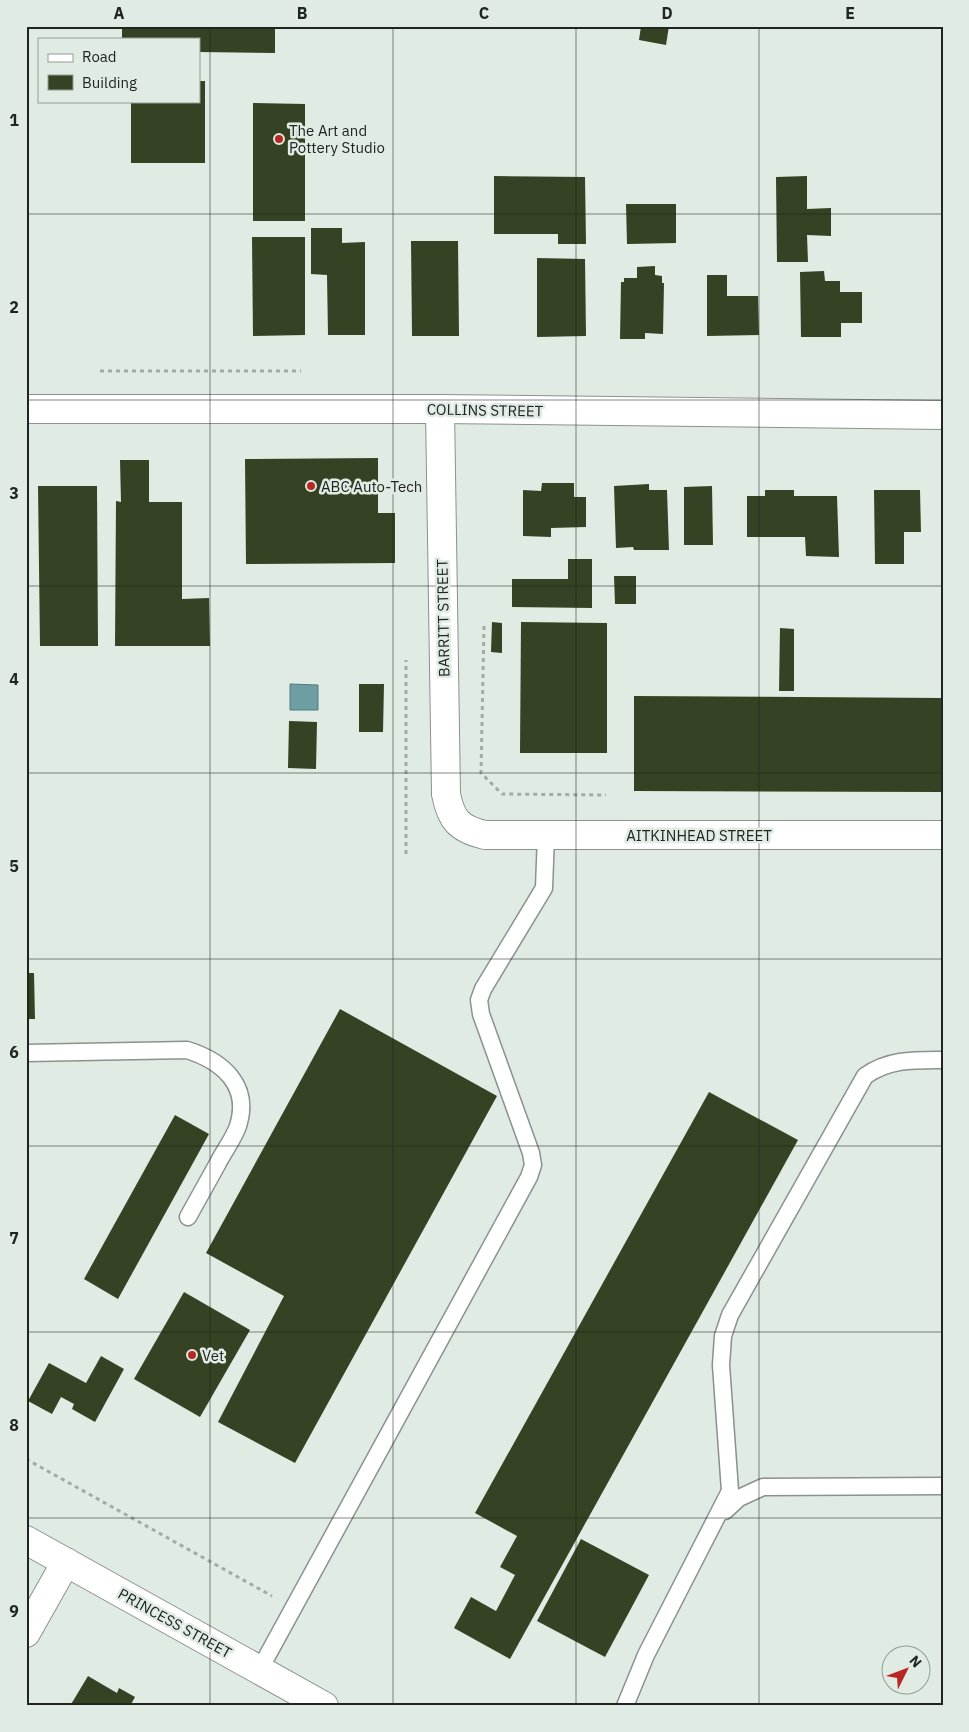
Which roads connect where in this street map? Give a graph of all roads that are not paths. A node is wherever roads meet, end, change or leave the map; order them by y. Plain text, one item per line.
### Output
1 (26, 409) edge
2 (440, 409) junction
3 (943, 415) edge
4 (458, 824) joint
5 (546, 835) junction
6 (943, 835) edge
7 (26, 1053) edge
8 (943, 1060) edge
9 (188, 1217) dead end
10 (943, 1486) edge
11 (716, 1520) junction
12 (26, 1540) edge
13 (66, 1562) junction
14 (26, 1633) edge
15 (260, 1670) junction
16 (324, 1706) edge
17 (625, 1706) edge

1 - 2 street, COLLINS STREET
2 - 3 street, COLLINS STREET
2 - 4 street, BARRITT STREET
4 - 5 street, AITKINHEAD STREET
5 - 6 street, AITKINHEAD STREET
5 - 15 lane
7 - 9 lane
8 - 11 lane
10 - 11 lane
11 - 17 lane
12 - 13 street, PRINCESS STREET
13 - 14 street
13 - 15 street, PRINCESS STREET
15 - 16 street, PRINCESS STREET

